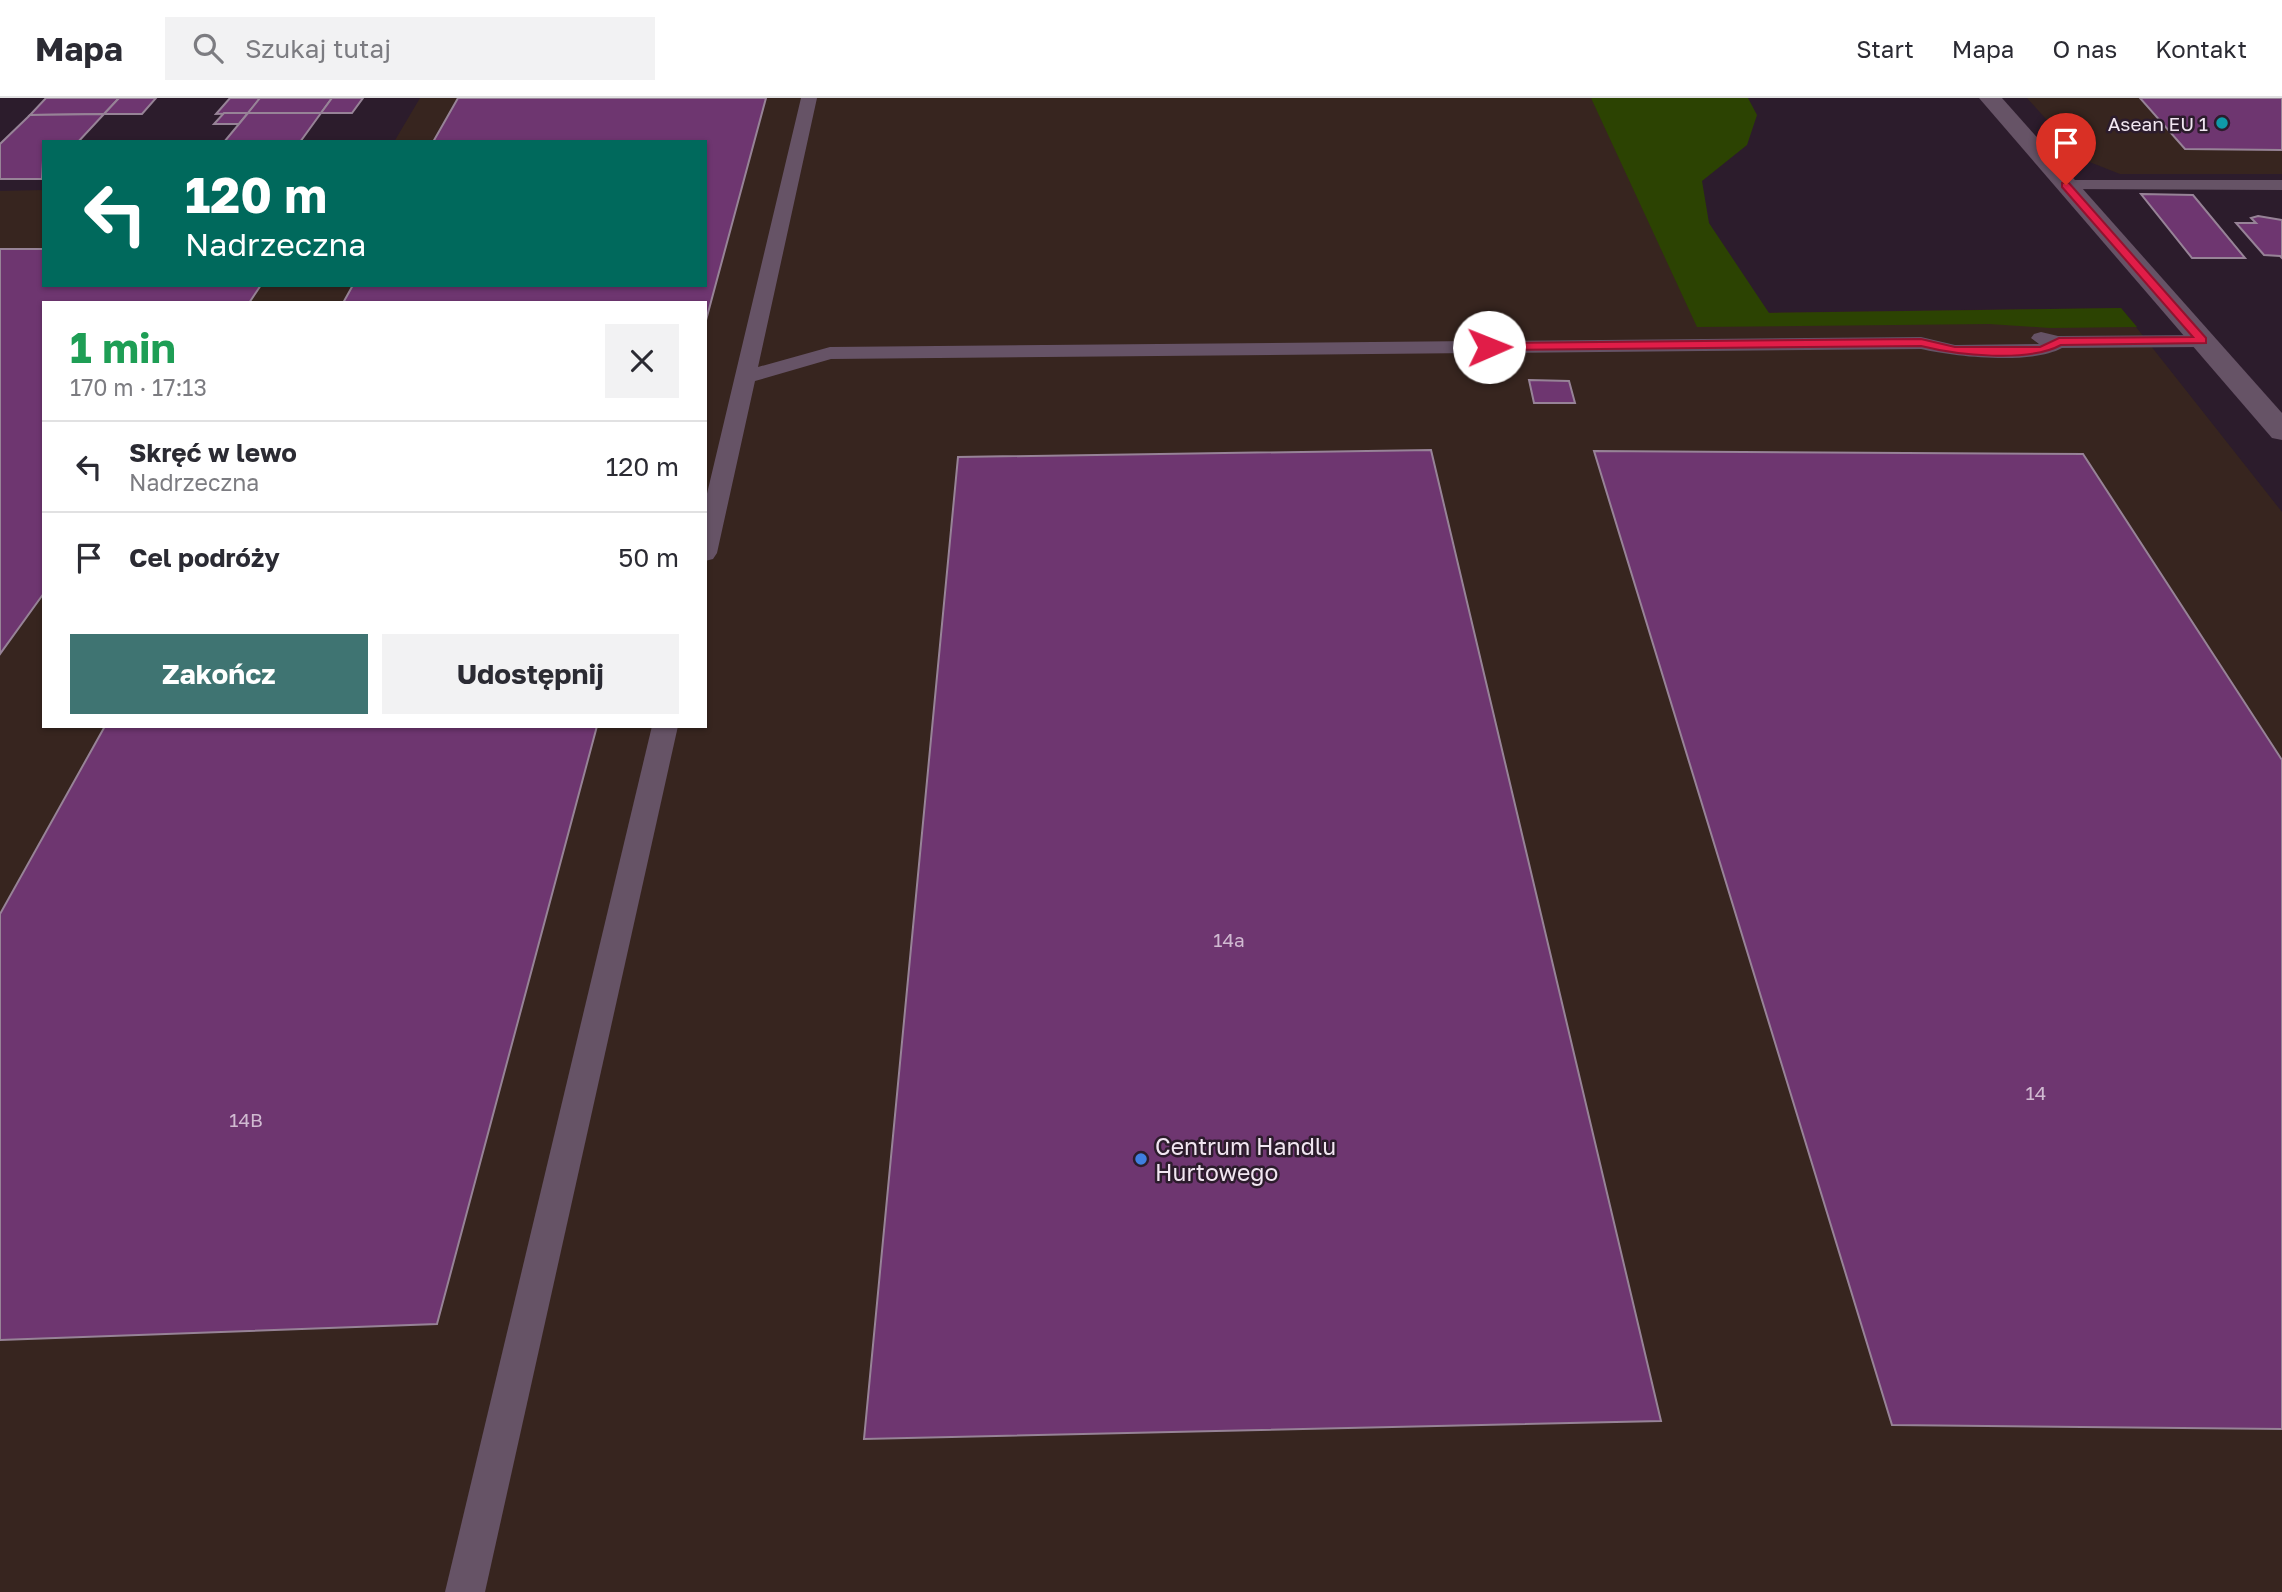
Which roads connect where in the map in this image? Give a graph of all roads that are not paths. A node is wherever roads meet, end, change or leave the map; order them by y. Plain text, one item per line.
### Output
1 (809, 98) edge
2 (1990, 98) edge
3 (2066, 185) junction
4 (2282, 185) edge
5 (2202, 341) junction
6 (746, 377) junction
7 (2282, 430) edge
8 (707, 544) edge
9 (665, 728) edge
10 (465, 1592) edge

1 - 6 lane
2 - 3 street
3 - 4 lane
3 - 5 street
5 - 6 lane
5 - 7 street
6 - 8 lane
9 - 10 lane

